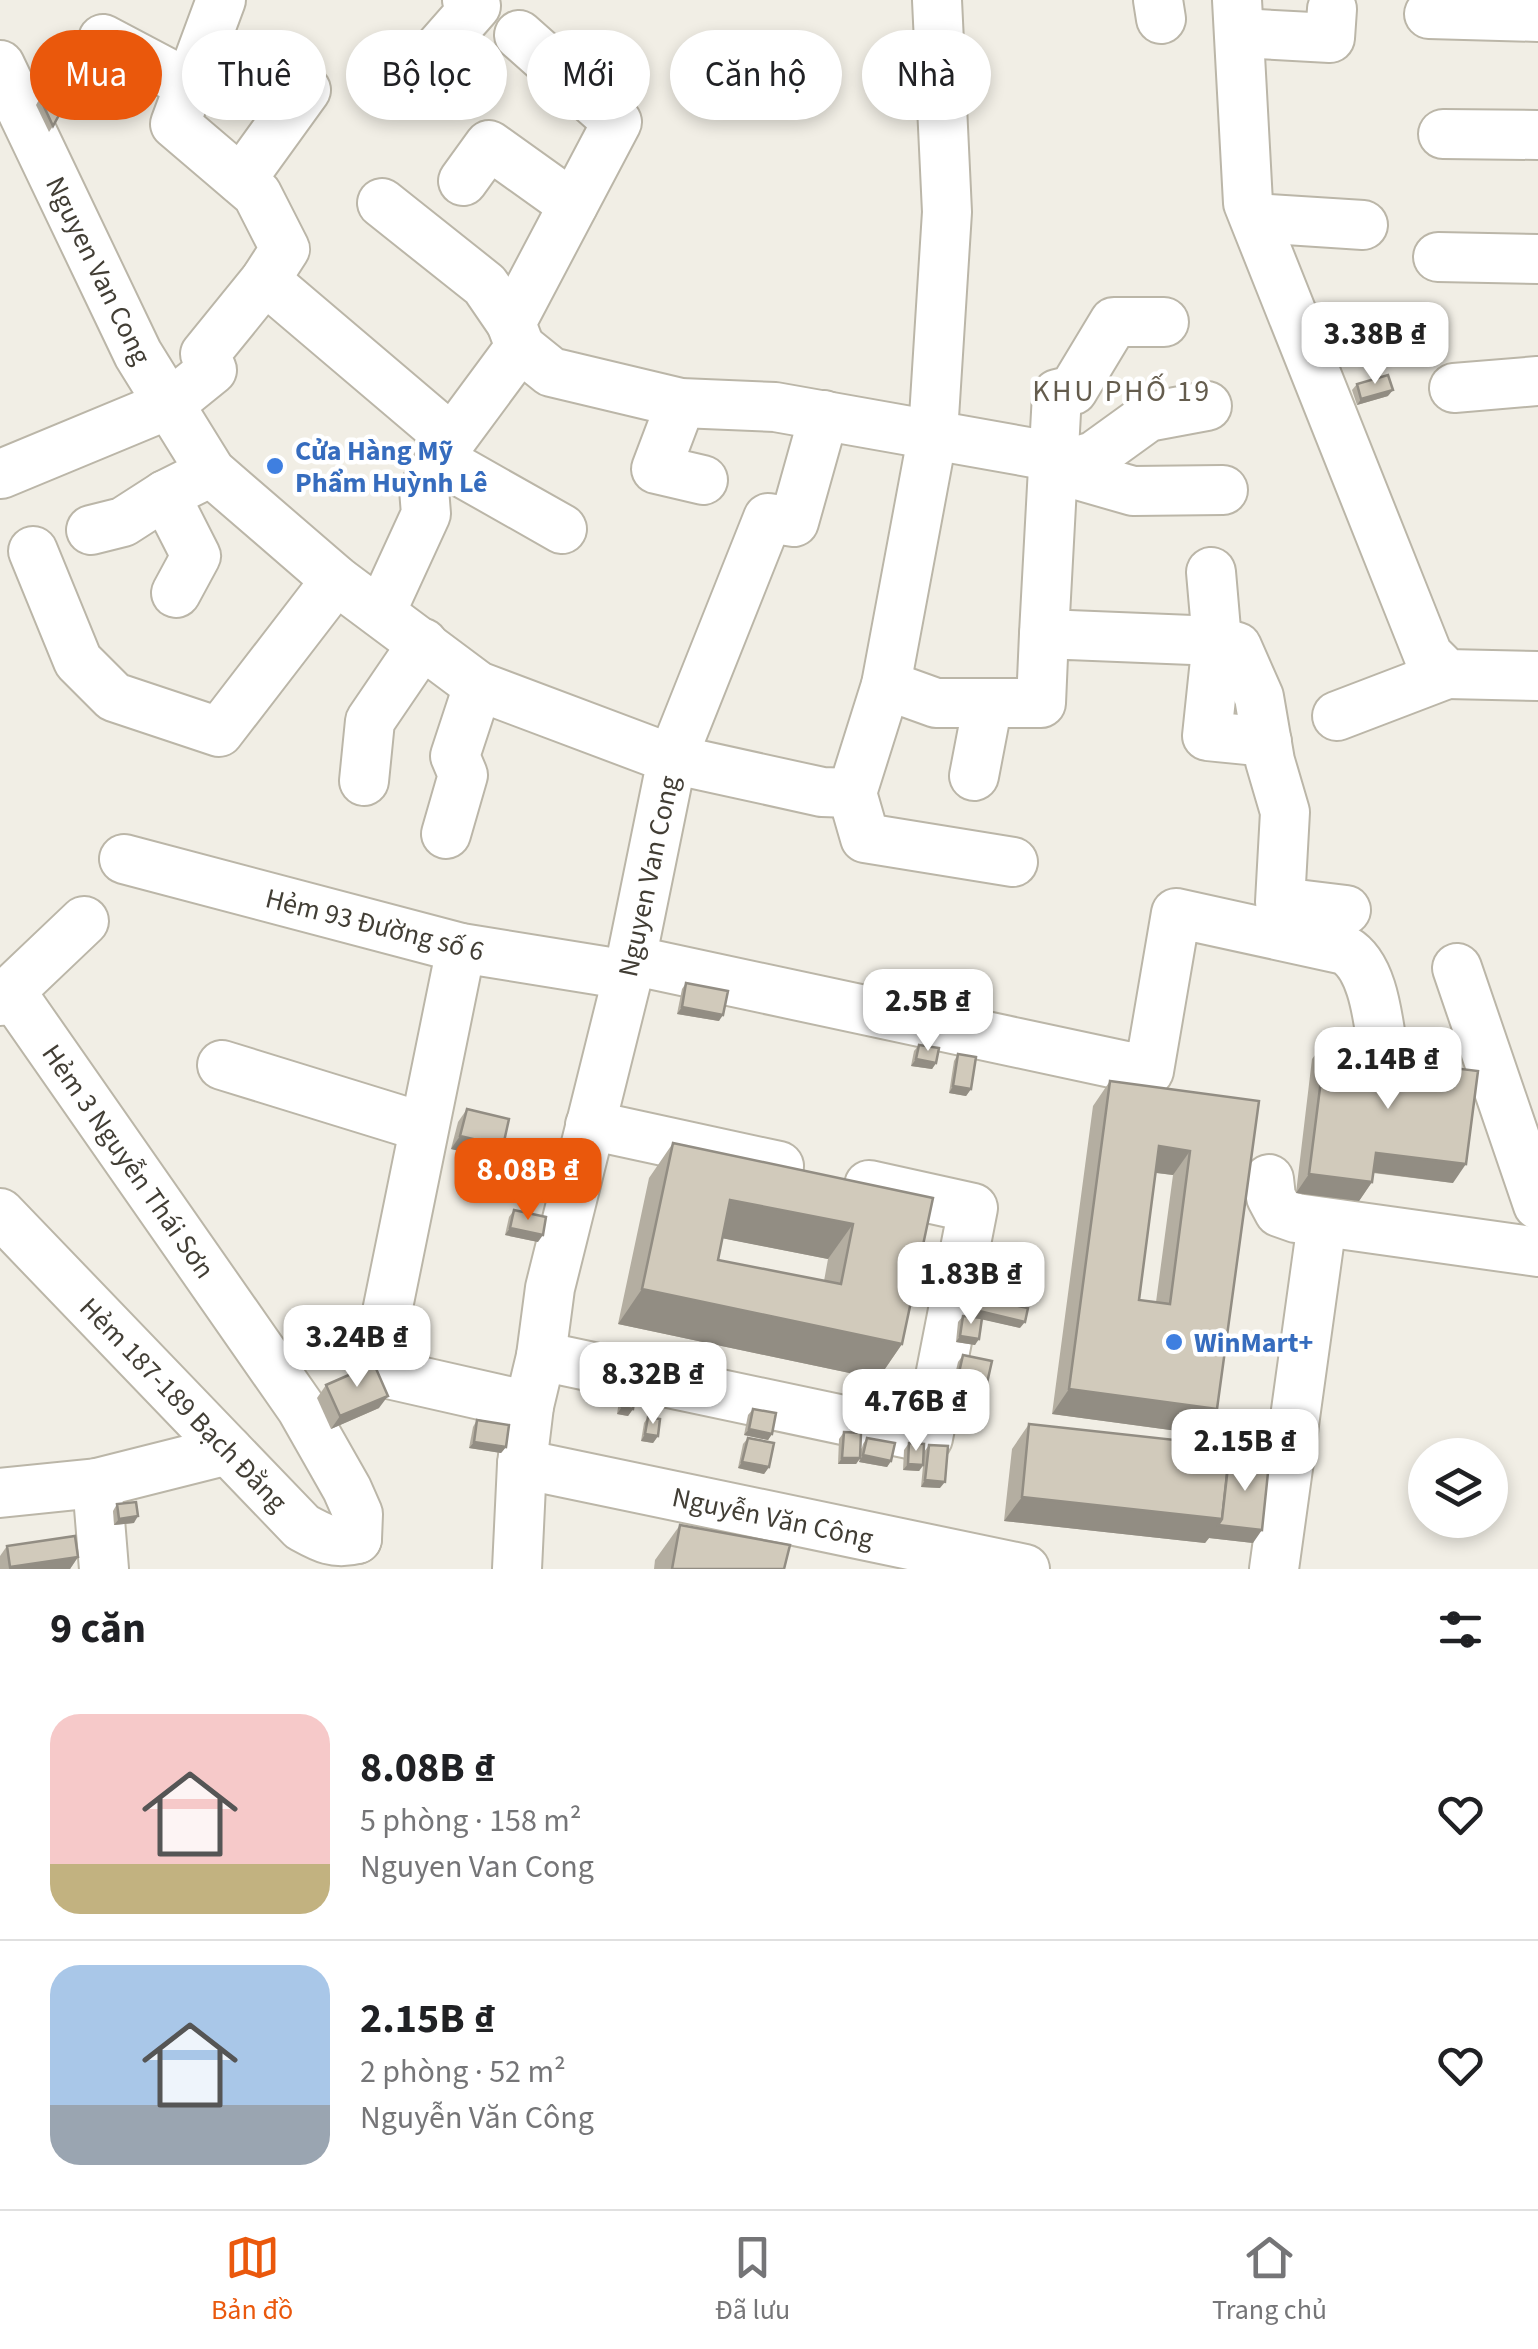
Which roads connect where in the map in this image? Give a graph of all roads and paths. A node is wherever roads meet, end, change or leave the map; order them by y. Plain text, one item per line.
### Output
1 (221, 0) edge
2 (467, 0) edge
3 (937, 0) edge
4 (1332, 9) dead end
5 (1430, 14) dead end
6 (1238, 17) edge
7 (1538, 17) edge
8 (210, 30) edge
9 (455, 30) edge
10 (519, 35) dead end
11 (0, 65) edge
12 (182, 106) edge
13 (284, 120) edge
14 (1442, 134) dead end
15 (1538, 135) edge
16 (241, 180) junction
17 (463, 181) dead end
18 (382, 202) dead end
19 (574, 205) junction
20 (1255, 218) junction
21 (1363, 226) dead end
22 (1438, 257) dead end
23 (1538, 259) edge
24 (265, 280) junction
25 (1164, 322) dead end
26 (516, 335) junction
27 (1538, 381) edge
28 (1454, 388) dead end
29 (681, 403) junction
30 (170, 404) junction
31 (1208, 406) dead end
32 (824, 416) junction
33 (933, 433) junction
34 (446, 450) junction
35 (1053, 468) junction
36 (211, 472) junction
37 (1, 474) edge
38 (703, 480) dead end
39 (1223, 490) dead end
40 (164, 494) junction
41 (562, 528) dead end
42 (90, 530) dead end
43 (33, 551) dead end
44 (1211, 572) dead end
45 (336, 580) junction
46 (176, 593) dead end
47 (381, 612) junction
48 (1044, 634) junction
49 (1218, 641) junction
50 (423, 643) junction
51 (1447, 674) junction
52 (1538, 676) edge
53 (886, 685) junction
54 (478, 686) junction
55 (988, 703) junction
56 (1336, 716) dead end
57 (672, 759) junction
58 (974, 776) dead end
59 (364, 781) dead end
60 (852, 793) junction
61 (446, 834) dead end
62 (124, 859) dead end
63 (1013, 862) dead end
64 (1346, 910) dead end
65 (84, 922) dead end
66 (460, 948) junction
67 (630, 967) junction
68 (1457, 968) dead end
69 (6, 996) edge
70 (1383, 1052) edge
71 (222, 1065) dead end
72 (590, 1125) junction
73 (423, 1128) junction
74 (1270, 1179) dead end
75 (1538, 1206) edge
76 (0, 1213) edge
77 (1322, 1223) junction
78 (1538, 1252) edge
79 (541, 1356) junction
80 (529, 1406) junction
81 (228, 1450) junction
82 (522, 1464) junction
83 (97, 1482) junction
84 (0, 1493) edge
85 (366, 1554) edge
86 (104, 1569) edge
87 (517, 1569) edge
88 (1025, 1569) edge
89 (1274, 1569) edge

1 - 8 street
2 - 9 street
3 - 33 street
4 - 6 street
5 - 7 street
6 - 20 street
10 - 19 street
11 - 30 street, Nguyen Van Cong
12 - 16 street
13 - 16 street
14 - 15 street
16 - 24 street
17 - 19 street
18 - 26 street
19 - 26 street
20 - 21 street
20 - 51 street
22 - 23 street
24 - 30 street
24 - 34 street
25 - 35 street
26 - 29 street
26 - 34 street
27 - 28 street
29 - 32 street
29 - 38 street
30 - 36 street, Nguyen Van Cong
30 - 37 street
31 - 35 street
32 - 33 street
32 - 57 street
33 - 35 street
33 - 53 street
34 - 41 street
34 - 47 street
35 - 39 street
35 - 48 street
36 - 40 street
36 - 45 street, Nguyen Van Cong
40 - 42 street
40 - 46 street
43 - 45 street
44 - 49 street
45 - 47 street, Nguyen Van Cong
47 - 50 street, Nguyen Van Cong
48 - 49 street
48 - 55 street
49 - 64 street
50 - 54 street, Nguyen Van Cong
50 - 59 street
51 - 52 street
51 - 56 street
53 - 55 street
53 - 60 street
54 - 57 street, Nguyen Van Cong
54 - 61 street
55 - 58 street
57 - 60 street
57 - 67 street, Nguyen Van Cong
60 - 63 street
62 - 66 street, Hẻm 93 Đường số 6
65 - 69 street
66 - 67 street, Hẻm 93 Đường số 6
66 - 73 street
67 - 70 street, Hẻm 93 Đường số 6
67 - 72 street, Nguyen Van Cong
68 - 75 street
69 - 85 street, Hẻm 3 Nguyễn Thái Sơn
71 - 73 street
72 - 79 street, Nguyen Van Cong
72 - 79 street
73 - 80 street
74 - 77 street
76 - 81 street, Hẻm 187-189 Bạch Đằng
77 - 78 street
77 - 89 street
79 - 80 street, Nguyen Van Cong
80 - 82 street, Nguyen Van Cong
81 - 83 street
81 - 85 street, Hẻm 187-189 Bạch Đằng
82 - 87 street, Nguyen Van Cong
82 - 88 street, Nguyễn Văn Công
83 - 84 street
83 - 86 street

